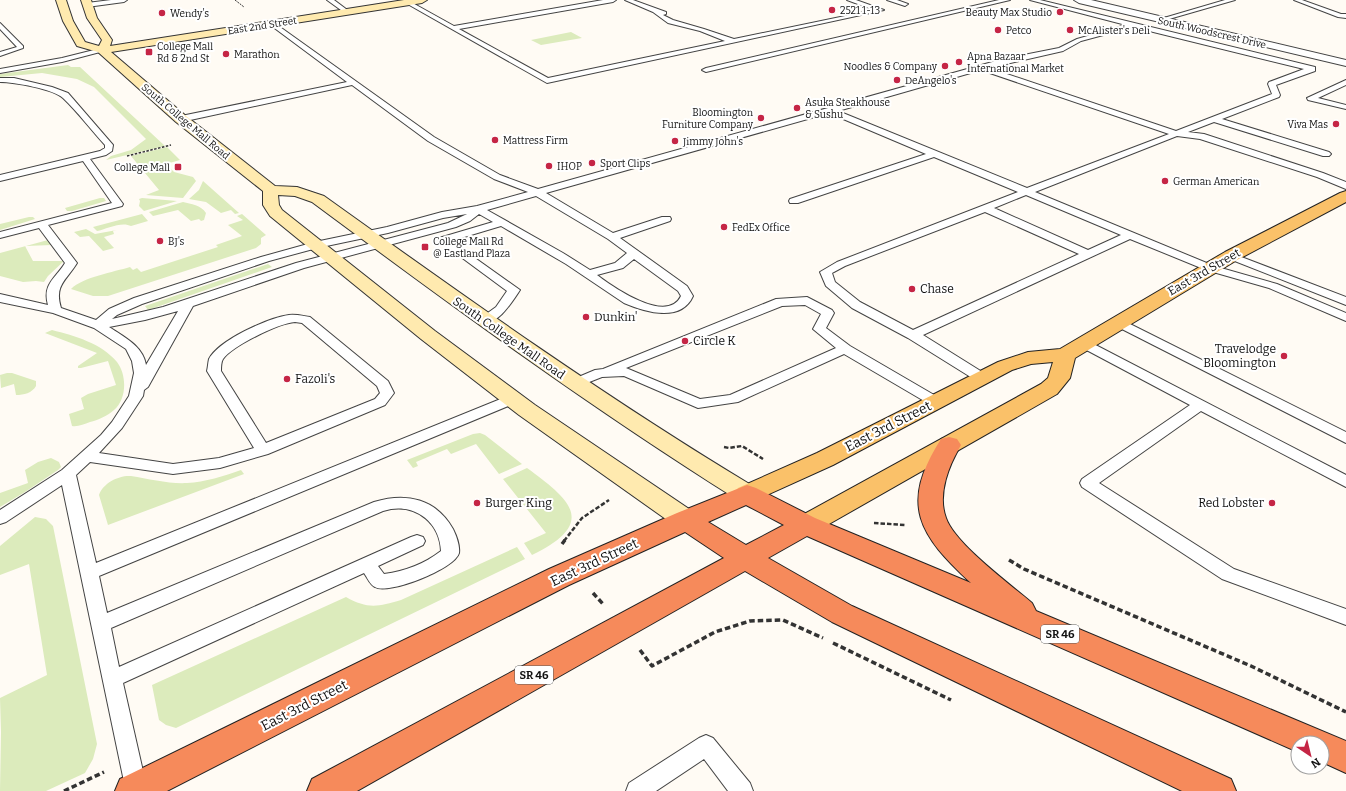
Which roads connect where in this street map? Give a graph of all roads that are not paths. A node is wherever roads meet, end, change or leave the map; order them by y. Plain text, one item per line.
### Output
1 (124, 0) edge
2 (330, 0) edge
3 (422, 0) edge
4 (614, 0) edge
5 (628, 0) edge
6 (850, 0) edge
7 (890, 0) edge
8 (1007, 0) edge
9 (1033, 0) edge
10 (1079, 0) edge
11 (1232, 0) edge
12 (1297, 0) edge
13 (407, 2) junction
14 (62, 3) edge
15 (87, 3) edge
16 (905, 4) dead end
17 (655, 11) junction
18 (347, 12) junction
19 (1346, 16) edge
20 (92, 18) junction
21 (1157, 19) junction
22 (271, 23) junction
23 (1134, 24) junction
24 (0, 25) edge
25 (70, 25) junction
26 (98, 28) junction
27 (453, 28) junction
28 (700, 30) junction
29 (732, 42) junction
30 (102, 50) junction
31 (0, 54) edge
32 (1346, 63) edge
33 (0, 64) edge
34 (981, 68) junction
35 (706, 70) dead end
36 (0, 71) edge
37 (0, 80) edge
38 (1346, 82) edge
39 (353, 83) junction
40 (1346, 107) edge
41 (829, 110) junction
42 (182, 119) junction
43 (1213, 119) junction
44 (1178, 134) junction
45 (934, 154) junction
46 (1326, 154) dead end
47 (86, 159) junction
48 (0, 178) edge
49 (1346, 187) edge
50 (271, 190) junction
51 (537, 192) junction
52 (1027, 192) junction
53 (1346, 196) edge
54 (794, 201) dead end
55 (985, 208) junction
56 (478, 209) junction
57 (666, 219) dead end
58 (501, 223) junction
59 (42, 224) junction
60 (0, 235) edge
61 (1130, 235) junction
62 (612, 237) junction
63 (373, 239) junction
64 (316, 245) junction
65 (633, 253) junction
66 (1087, 254) junction
67 (1231, 256) junction
68 (330, 257) junction
69 (1210, 268) junction
70 (588, 274) junction
71 (0, 298) edge
72 (1346, 301) edge
73 (188, 303) junction
74 (56, 310) junction
75 (1346, 317) edge
76 (484, 320) junction
77 (1118, 322) junction
78 (98, 324) junction
79 (913, 335) junction
80 (846, 349) junction
81 (1074, 349) junction
82 (600, 373) junction
83 (982, 378) junction
84 (574, 384) junction
85 (136, 396) junction
86 (513, 400) junction
87 (936, 402) junction
88 (1200, 405) junction
89 (1346, 438) edge
90 (949, 445) junction
91 (263, 450) junction
92 (86, 456) junction
93 (68, 474) junction
94 (1346, 482) edge
95 (747, 494) junction
96 (0, 518) edge
97 (686, 520) junction
98 (806, 525) junction
99 (417, 541) dead end
100 (745, 558) junction
101 (368, 564) junction
102 (89, 573) junction
103 (1346, 617) edge
104 (100, 624) junction
105 (1040, 626) junction
106 (112, 679) junction
107 (1295, 735) edge
108 (1330, 750) edge
109 (1346, 757) edge
110 (134, 790) edge
111 (324, 791) edge
112 (637, 791) edge
113 (742, 791) edge
114 (1219, 791) edge

1 - 15 lane
2 - 18 lane
3 - 13 main road, East 2nd Street
4 - 27 lane
5 - 17 lane
6 - 29 lane
7 - 16 lane
8 - 35 lane
9 - 23 lane
10 - 21 street, South Woodscrest Drive
11 - 21 lane
12 - 19 lane
13 - 18 main road, East 2nd Street
13 - 27 lane
14 - 15 main road
14 - 25 main road, South College Mall Road
15 - 20 main road
17 - 28 lane
17 - 28 lane
18 - 22 main road, East 2nd Street
20 - 25 main road
20 - 26 main road
21 - 23 lane
21 - 32 street, South Woodscrest Drive
22 - 30 main road, East 2nd Street
22 - 39 lane
23 - 34 lane
23 - 43 lane
24 - 31 lane
25 - 26 main road
25 - 30 main road, South College Mall Road
26 - 30 main road
27 - 29 lane
28 - 29 lane
30 - 33 lane
30 - 36 lane
30 - 42 main road, South College Mall Road
34 - 41 lane
34 - 44 lane
37 - 47 lane
38 - 40 lane
39 - 42 lane
39 - 51 lane
41 - 45 lane
41 - 51 lane
42 - 50 main road, South College Mall Road
43 - 44 lane
43 - 46 lane
44 - 49 lane
44 - 52 lane
45 - 52 lane
45 - 54 lane
47 - 48 lane
47 - 59 lane
50 - 63 main road, South College Mall Road
50 - 64 main road
51 - 56 lane
51 - 62 lane
52 - 55 lane
52 - 61 lane
53 - 67 main road, East 3rd Street
55 - 66 lane
55 - 79 lane
56 - 58 lane
56 - 63 lane
56 - 63 lane
57 - 62 lane
58 - 70 lane
58 - 76 lane
59 - 60 lane
59 - 74 lane
61 - 66 lane
61 - 69 lane
62 - 65 lane
63 - 64 lane
63 - 68 lane
63 - 76 main road, South College Mall Road
64 - 68 main road
64 - 78 lane
65 - 70 lane
65 - 70 lane
66 - 79 lane
67 - 69 main road, East 3rd Street
67 - 72 lane
68 - 73 lane
68 - 86 main road
69 - 75 lane
69 - 77 main road, East 3rd Street
71 - 74 lane
73 - 78 lane
73 - 85 lane
74 - 78 lane
76 - 84 main road, South College Mall Road
77 - 81 main road, East 3rd Street
77 - 89 lane
78 - 85 lane
79 - 83 lane
80 - 82 lane
80 - 82 lane
80 - 87 lane
81 - 83 main road, East 3rd Street
81 - 88 lane
81 - 90 main road
82 - 84 lane
83 - 87 main road, East 3rd Street
84 - 95 main road, South College Mall Road
85 - 92 lane
86 - 97 main road
86 - 102 lane
87 - 95 main road, East 3rd Street
88 - 94 lane
88 - 103 lane
90 - 98 main road
90 - 105 highway
91 - 91 lane
91 - 92 lane
92 - 93 lane
93 - 96 lane
93 - 102 lane
95 - 97 highway, East 3rd Street
95 - 98 highway, SR 46
97 - 100 highway
97 - 110 highway, East 3rd Street
98 - 100 highway
98 - 105 highway, SR 46
99 - 101 lane
100 - 111 highway, SR 46
100 - 114 highway
101 - 104 lane
101 - 106 lane
102 - 104 lane
104 - 106 lane
105 - 107 highway, SR 46
106 - 110 lane
108 - 109 highway
112 - 113 lane

